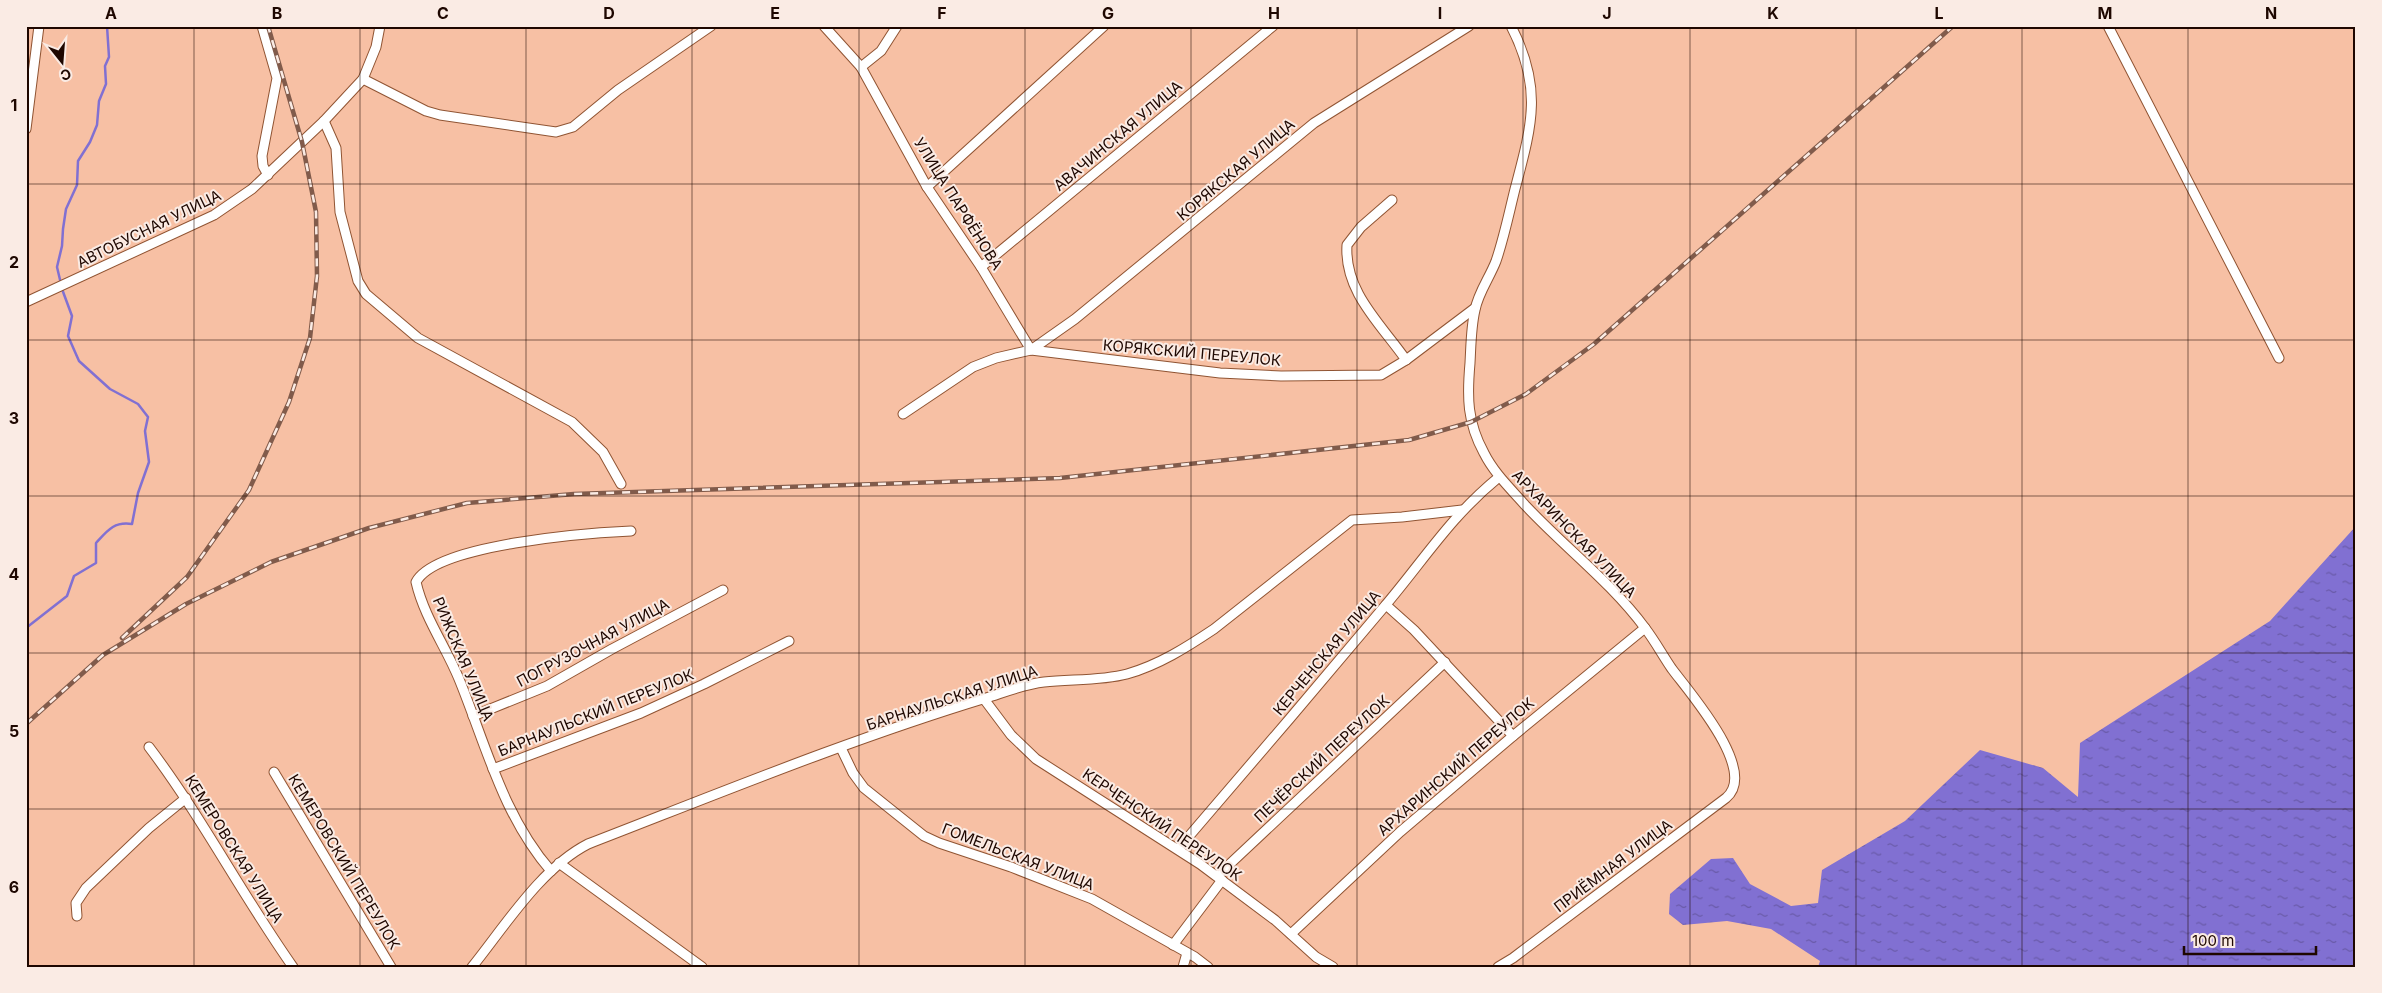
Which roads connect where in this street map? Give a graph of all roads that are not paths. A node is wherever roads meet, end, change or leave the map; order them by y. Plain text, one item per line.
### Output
1 (39, 26) edge
2 (262, 26) edge
3 (380, 26) edge
4 (711, 26) edge
5 (824, 26) edge
6 (898, 26) edge
7 (1104, 26) edge
8 (1273, 26) edge
9 (1469, 26) edge
10 (1511, 26) edge
11 (2108, 26) edge
12 (697, 30) edge
13 (861, 67) junction
14 (363, 79) junction
15 (324, 121) junction
16 (26, 128) edge
17 (268, 176) junction
18 (928, 187) junction
19 (1392, 200) dead end
20 (981, 267) junction
21 (26, 302) edge
22 (1475, 308) junction
23 (1031, 350) junction
24 (2279, 358) dead end
25 (1406, 360) junction
26 (903, 414) dead end
27 (1499, 477) junction
28 (621, 484) dead end
29 (1462, 510) junction
30 (631, 531) dead end
31 (723, 590) dead end
32 (1386, 606) junction
33 (1645, 628) junction
34 (789, 641) dead end
35 (1445, 662) junction
36 (984, 698) junction
37 (473, 716) junction
38 (1512, 736) junction
39 (149, 748) dead end
40 (841, 748) junction
41 (493, 769) junction
42 (274, 772) dead end
43 (1736, 778) joint
44 (186, 798) junction
45 (1178, 849) junction
46 (559, 863) junction
47 (551, 871) junction
48 (1220, 878) junction
49 (77, 916) dead end
50 (1290, 934) junction
51 (1173, 945) junction
52 (1187, 953) junction
53 (477, 965) edge
54 (293, 967) edge
55 (391, 967) edge
56 (702, 967) edge
57 (1183, 967) edge
58 (1208, 967) edge
59 (1333, 967) edge
60 (1498, 967) edge

1 - 16 street
2 - 17 street
3 - 14 street, АВТОБУСНАЯ УЛИЦА
4 - 12 street
5 - 13 street, УЛИЦА ПАРФЁНОВА
6 - 13 street
7 - 18 street
8 - 20 street, АВАЧИНСКАЯ УЛИЦА
9 - 23 street, КОРЯКСКАЯ УЛИЦА
10 - 22 street, АРХАРИНСКАЯ УЛИЦА
11 - 24 street
12 - 14 street
13 - 18 street, УЛИЦА ПАРФЁНОВА
14 - 15 street, АВТОБУСНАЯ УЛИЦА
15 - 17 street, АВТОБУСНАЯ УЛИЦА
15 - 28 street
17 - 21 street, АВТОБУСНАЯ УЛИЦА
18 - 20 street, УЛИЦА ПАРФЁНОВА
19 - 25 street
20 - 23 street, УЛИЦА ПАРФЁНОВА
22 - 25 street, КОРЯКСКИЙ ПЕРЕУЛОК
22 - 27 street, АРХАРИНСКАЯ УЛИЦА
23 - 25 street, КОРЯКСКИЙ ПЕРЕУЛОК
23 - 26 street, КОРЯКСКИЙ ПЕРЕУЛОК
27 - 29 street, КЕРЧЕНСКАЯ УЛИЦА
27 - 33 street, АРХАРИНСКАЯ УЛИЦА
29 - 32 street, КЕРЧЕНСКАЯ УЛИЦА
29 - 36 street, БАРНАУЛЬСКАЯ УЛИЦА
30 - 37 street, РИЖСКАЯ УЛИЦА
31 - 37 street, ПОГРУЗОЧНАЯ УЛИЦА
32 - 35 street
32 - 45 street, КЕРЧЕНСКАЯ УЛИЦА
33 - 38 street, АРХАРИНСКИЙ ПЕРЕУЛОК
33 - 43 street, АРХАРИНСКАЯ УЛИЦА
34 - 41 street, БАРНАУЛЬСКИЙ ПЕРЕУЛОК
35 - 38 street
35 - 48 street, ПЕЧЁРСКИЙ ПЕРЕУЛОК
36 - 40 street, БАРНАУЛЬСКАЯ УЛИЦА
36 - 45 street, КЕРЧЕНСКИЙ ПЕРЕУЛОК
37 - 41 street, РИЖСКАЯ УЛИЦА
38 - 50 street, АРХАРИНСКИЙ ПЕРЕУЛОК
39 - 44 street, КЕМЕРОВСКАЯ УЛИЦА
40 - 46 street, БАРНАУЛЬСКАЯ УЛИЦА
40 - 51 street, ГОМЕЛЬСКАЯ УЛИЦА
41 - 47 street, РИЖСКАЯ УЛИЦА
42 - 55 street, КЕМЕРОВСКИЙ ПЕРЕУЛОК
43 - 60 street, ПРИЁМНАЯ УЛИЦА
44 - 49 street
44 - 54 street, КЕМЕРОВСКАЯ УЛИЦА
45 - 48 street, КЕРЧЕНСКИЙ ПЕРЕУЛОК
46 - 47 street, БАРНАУЛЬСКАЯ УЛИЦА
46 - 56 street
47 - 53 street, БАРНАУЛЬСКАЯ УЛИЦА
48 - 50 street, КЕРЧЕНСКИЙ ПЕРЕУЛОК
48 - 51 street, ПЕЧЁРСКИЙ ПЕРЕУЛОК
50 - 59 street, КЕРЧЕНСКИЙ ПЕРЕУЛОК
51 - 52 street, ГОМЕЛЬСКАЯ УЛИЦА
52 - 57 street
52 - 58 street, ГОМЕЛЬСКАЯ УЛИЦА

